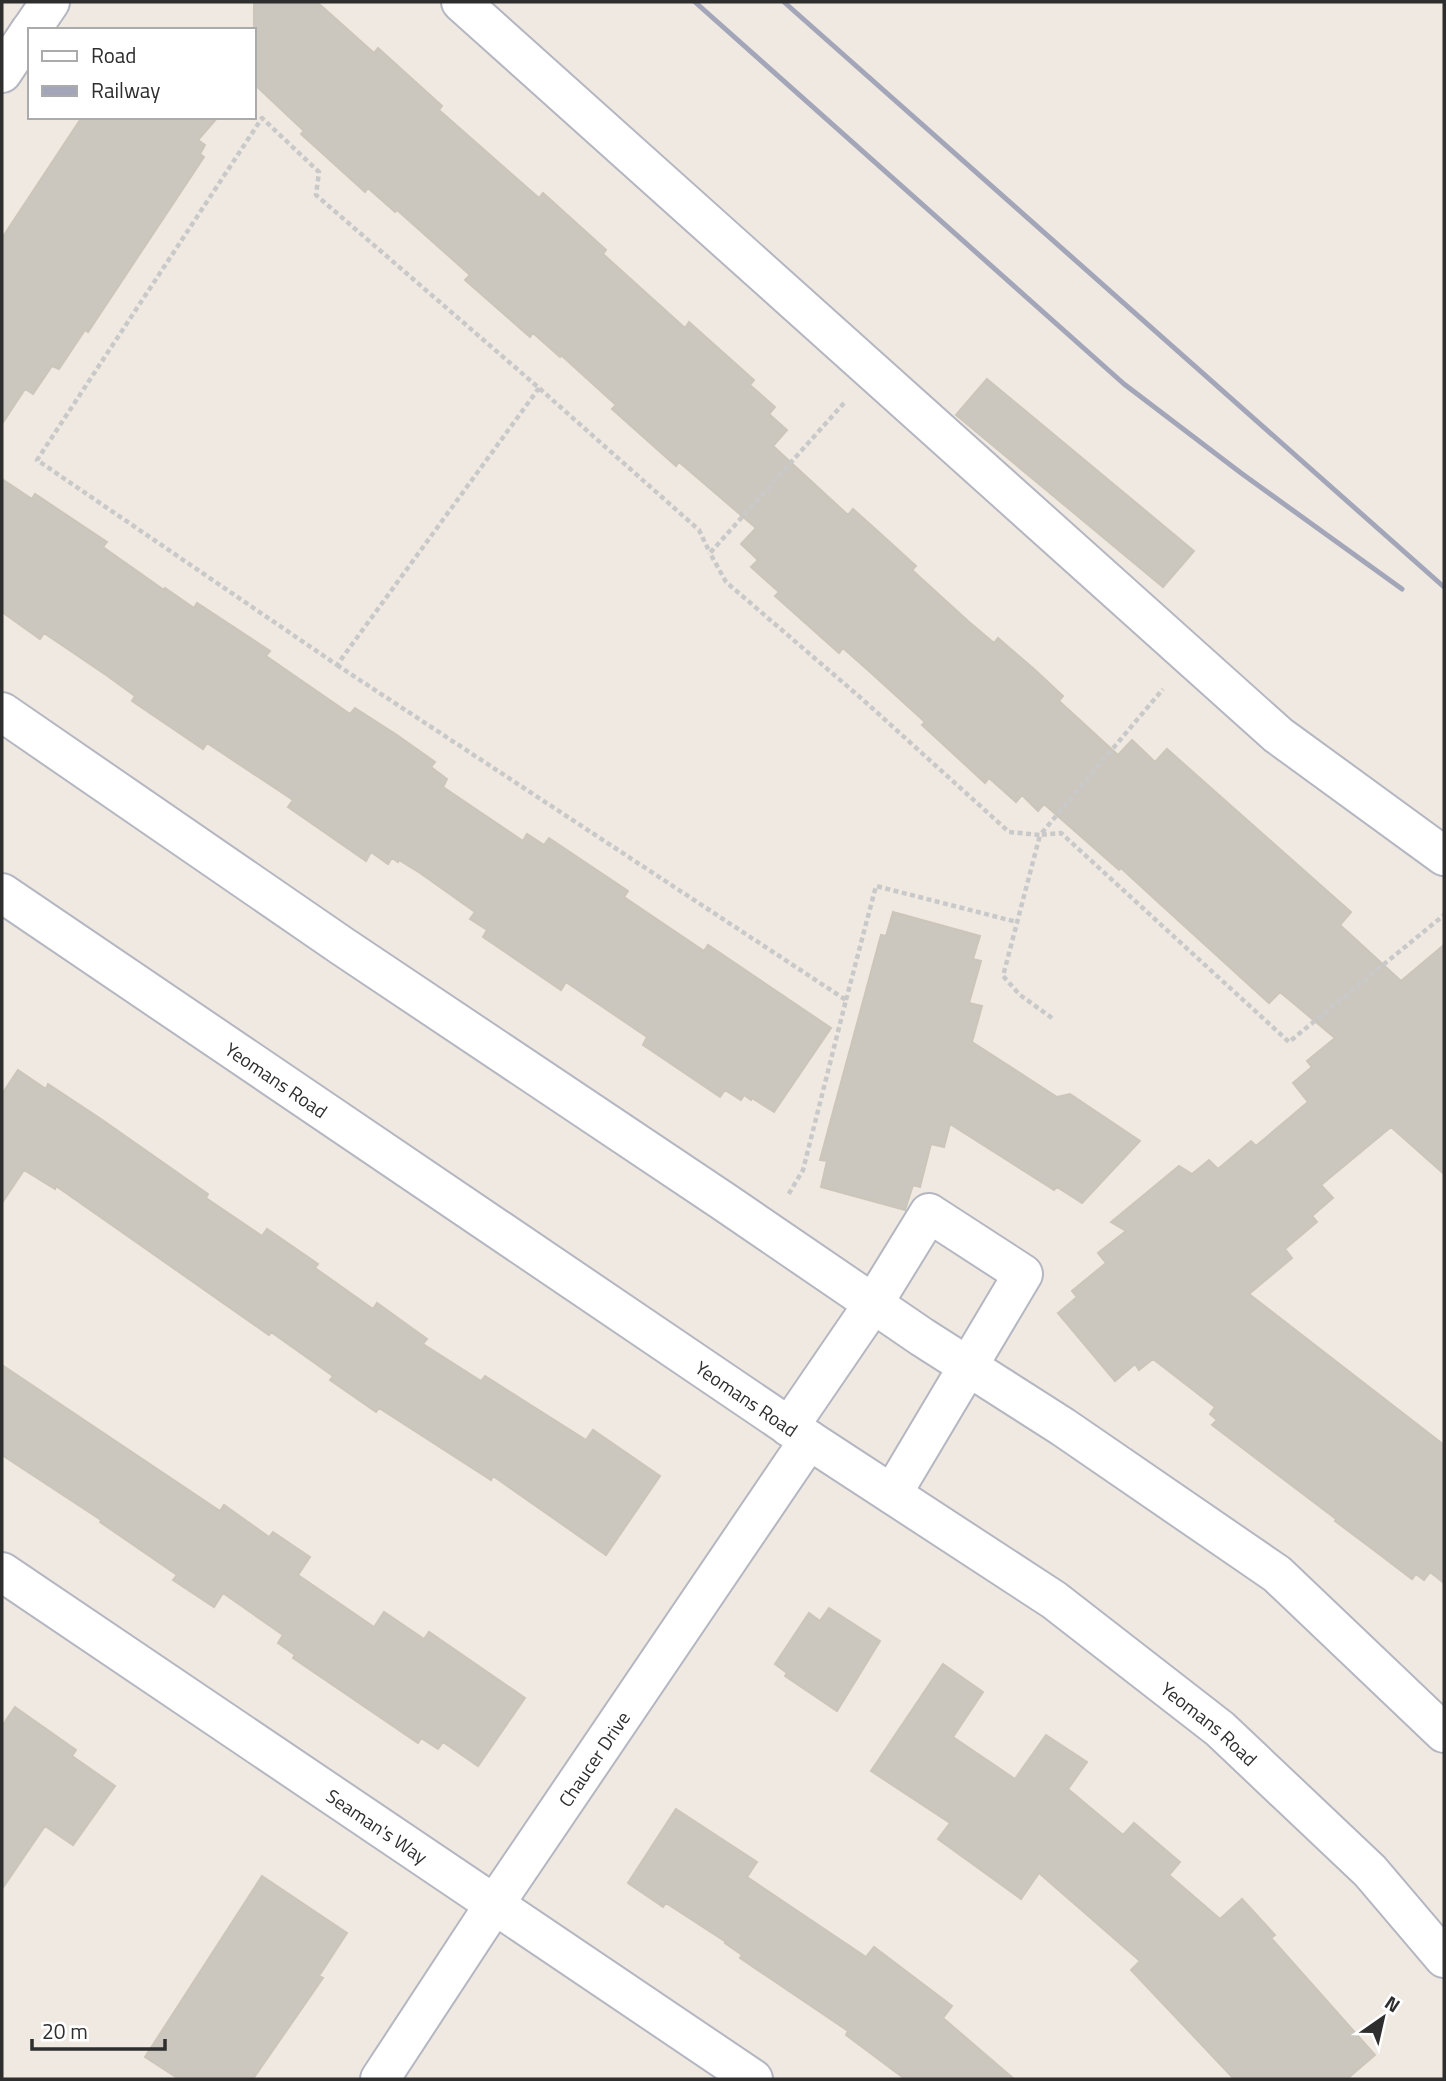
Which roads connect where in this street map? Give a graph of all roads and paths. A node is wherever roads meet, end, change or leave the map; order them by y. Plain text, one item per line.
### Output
1 (50, 2) edge
2 (461, 2) edge
3 (32, 28) edge
4 (28, 34) edge
5 (2, 73) edge
6 (873, 371) junction
7 (539, 388) junction
8 (710, 553) junction
9 (1191, 656) junction
10 (337, 665) junction
11 (2, 712) edge
12 (1040, 835) junction
13 (1444, 856) edge
14 (2, 893) edge
15 (1444, 915) edge
16 (1017, 922) junction
17 (846, 1000) junction
18 (1052, 1018) dead end
19 (767, 1231) junction
20 (873, 1304) junction
21 (968, 1367) junction
22 (799, 1433) junction
23 (892, 1494) junction
24 (2, 1572) edge
25 (1444, 1733) edge
26 (494, 1905) junction
27 (1444, 1958) edge
28 (380, 2079) edge
29 (753, 2079) edge

1 - 3 street
2 - 6 street
4 - 5 street
6 - 8 path
6 - 9 street
7 - 8 path
7 - 10 path
7 - 10 path
8 - 12 path
9 - 12 path
9 - 13 street
10 - 17 path
11 - 19 street
12 - 15 path
12 - 16 path
14 - 22 street, Yeomans Road
16 - 17 path
16 - 18 path
17 - 19 path
19 - 20 street
20 - 21 street
20 - 21 street, Chaucer Drive
20 - 22 street, Chaucer Drive
21 - 23 street
21 - 25 street
22 - 23 street, Yeomans Road
22 - 26 street, Chaucer Drive
23 - 27 street, Yeomans Road
24 - 26 street, Seaman's Way
26 - 28 street, Chaucer Drive
26 - 29 street, Seaman's Way

